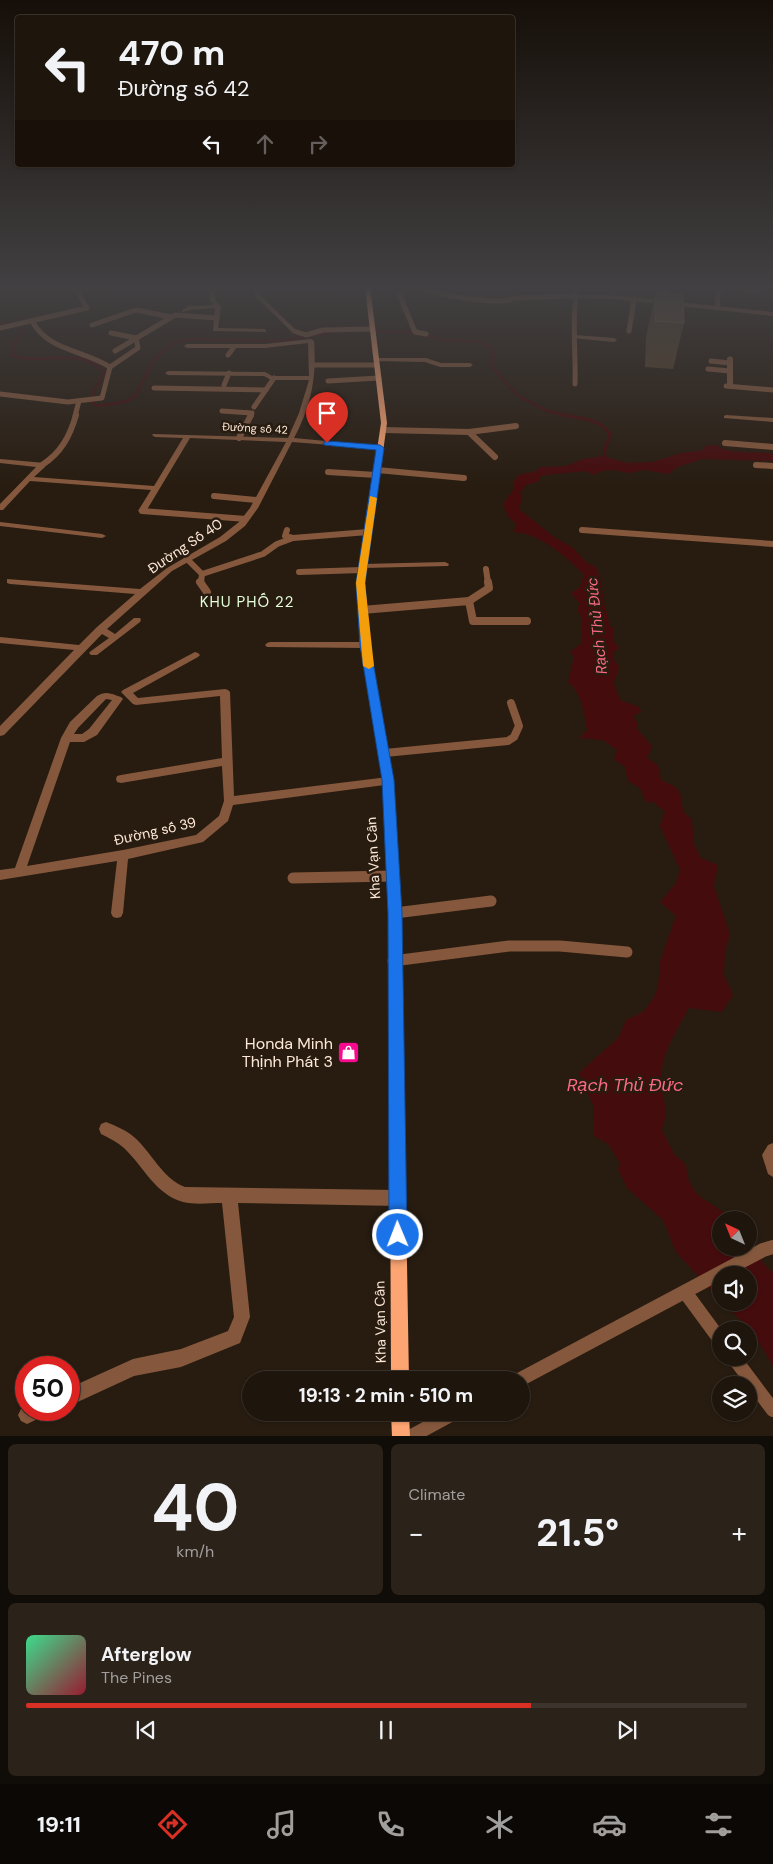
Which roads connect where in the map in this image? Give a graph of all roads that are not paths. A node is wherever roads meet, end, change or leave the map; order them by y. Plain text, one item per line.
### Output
1 (84, 353) edge
2 (131, 353) edge
3 (314, 353) edge
4 (376, 353) edge
5 (575, 353) edge
6 (730, 360) joint
7 (711, 361) dead end
8 (377, 362) junction
9 (317, 365) junction
10 (470, 366) dead end
11 (213, 367) dead end
12 (110, 368) junction
13 (708, 369) dead end
14 (730, 371) junction
15 (168, 373) dead end
16 (208, 373) junction
17 (229, 373) junction
18 (274, 378) junction
19 (312, 378) junction
20 (379, 378) junction
21 (328, 381) dead end
22 (575, 384) dead end
23 (224, 385) dead end
24 (728, 387) joint
25 (154, 388) dead end
26 (266, 390) junction
27 (773, 390) edge
28 (0, 394) edge
29 (79, 401) junction
30 (254, 407) dead end
31 (222, 411) dead end
32 (726, 417) dead end
33 (773, 420) edge
34 (516, 426) dead end
35 (383, 430) junction
36 (469, 432) junction
37 (155, 435) dead end
38 (188, 436) junction
39 (239, 438) junction
40 (292, 440) junction
41 (725, 443) dead end
42 (773, 447) edge
43 (380, 448) junction
44 (495, 457) dead end
45 (0, 462) edge
46 (42, 465) junction
47 (756, 465) dead end
48 (773, 466) edge
49 (328, 472) dead end
50 (376, 473) junction
51 (27, 478) junction
52 (464, 478) dead end
53 (156, 488) junction
54 (214, 496) dead end
55 (257, 500) junction
56 (0, 508) edge
57 (142, 511) joint
58 (246, 519) junction
59 (0, 524) edge
60 (287, 530) dead end
61 (582, 530) dead end
62 (368, 532) junction
63 (102, 536) dead end
64 (293, 538) junction
65 (773, 544) edge
66 (188, 560) junction
67 (445, 564) dead end
68 (363, 568) junction
69 (486, 569) dead end
70 (299, 572) dead end
71 (202, 574) junction
72 (10, 581) dead end
73 (143, 592) junction
74 (207, 592) dead end
75 (469, 601) junction
76 (362, 610) junction
77 (138, 620) dead end
78 (527, 621) dead end
79 (100, 629) junction
80 (114, 638) junction
81 (0, 640) edge
82 (270, 645) dead end
83 (365, 645) junction
84 (80, 648) junction
85 (94, 653) dead end
86 (194, 654) dead end
87 (511, 703) dead end
88 (0, 732) edge
89 (66, 738) junction
90 (385, 753) junction
91 (228, 760) junction
92 (121, 779) dead end
93 (388, 780) junction
94 (230, 802) junction
95 (123, 855) junction
96 (19, 872) junction
97 (0, 875) edge
98 (392, 876) junction
99 (293, 878) dead end
100 (491, 901) dead end
101 (117, 913) dead end
102 (395, 913) junction
103 (627, 952) dead end
104 (394, 961) junction
105 (106, 1129) dead end
106 (773, 1150) edge
107 (773, 1169) edge
108 (229, 1195) junction
109 (397, 1198) junction
110 (768, 1248) edge
111 (688, 1290) junction
112 (712, 1327) edge
113 (740, 1366) edge
114 (400, 1371) edge
115 (530, 1374) edge
116 (80, 1392) edge
117 (773, 1410) edge
118 (400, 1421) edge
119 (439, 1421) edge
120 (401, 1436) edge
121 (410, 1436) edge

1 - 12 lane
2 - 12 lane
3 - 9 street, Đường Số 40
4 - 8 main road, Kha Vạn Cân
5 - 22 lane
6 - 7 lane
6 - 14 street
8 - 9 lane
8 - 10 street
8 - 20 main road, Kha Vạn Cân
9 - 19 street, Đường Số 40
11 - 16 street
12 - 29 lane
13 - 14 lane
14 - 24 street
15 - 16 street
16 - 17 street
17 - 18 street
17 - 23 lane
18 - 19 street
18 - 26 lane
19 - 40 street, Đường Số 40
20 - 21 lane
20 - 35 main road, Kha Vạn Cân
24 - 27 lane
25 - 26 lane
26 - 30 lane
28 - 29 lane
29 - 46 lane
31 - 39 lane
32 - 33 street
34 - 36 lane
35 - 36 lane
35 - 43 main road, Kha Vạn Cân
36 - 44 lane
37 - 38 street, Đường số 42
38 - 39 street, Đường số 42
38 - 53 street
39 - 40 street, Đường số 42
40 - 43 street, Đường số 42
40 - 55 street, Đường Số 40
41 - 42 lane
43 - 50 main road, Kha Vạn Cân
45 - 46 street
46 - 51 street
47 - 48 lane
49 - 50 lane
50 - 52 lane
50 - 62 main road, Kha Vạn Cân
51 - 53 street
51 - 56 street
53 - 57 street
54 - 55 lane
55 - 58 street, Đường Số 40
57 - 58 lane
58 - 66 street, Đường Số 40
59 - 63 street
60 - 64 lane
61 - 65 lane
62 - 64 lane
62 - 68 main road, Kha Vạn Cân
64 - 71 lane
66 - 71 lane
66 - 73 street, Đường Số 40
67 - 68 street
68 - 70 lane
68 - 76 main road, Kha Vạn Cân
69 - 75 lane
71 - 74 lane
72 - 73 street
73 - 79 street, Đường Số 40
75 - 76 lane
75 - 78 lane
76 - 83 main road, Kha Vạn Cân
77 - 80 street
79 - 80 street
79 - 84 street, Đường Số 40
80 - 85 street
81 - 84 street
82 - 83 street
83 - 90 main road, Kha Vạn Cân
84 - 88 street, Đường Số 40
86 - 91 street
87 - 90 lane
89 - 89 street
89 - 96 street
90 - 93 main road, Kha Vạn Cân
91 - 92 street
91 - 94 street
93 - 94 street
93 - 98 main road, Kha Vạn Cân
94 - 95 street, Đường số 39
95 - 96 street, Đường số 39
95 - 101 street
96 - 97 street, Đường số 39
98 - 99 lane
98 - 102 main road, Kha Vạn Cân
100 - 102 lane
102 - 104 main road, Kha Vạn Cân
103 - 104 lane
104 - 109 main road, Kha Vạn Cân
105 - 108 street
106 - 107 street
108 - 109 street
108 - 116 street
109 - 114 main road, Kha Vạn Cân
110 - 111 lane
111 - 112 lane
111 - 115 lane
113 - 117 lane
118 - 120 main road
119 - 121 lane

